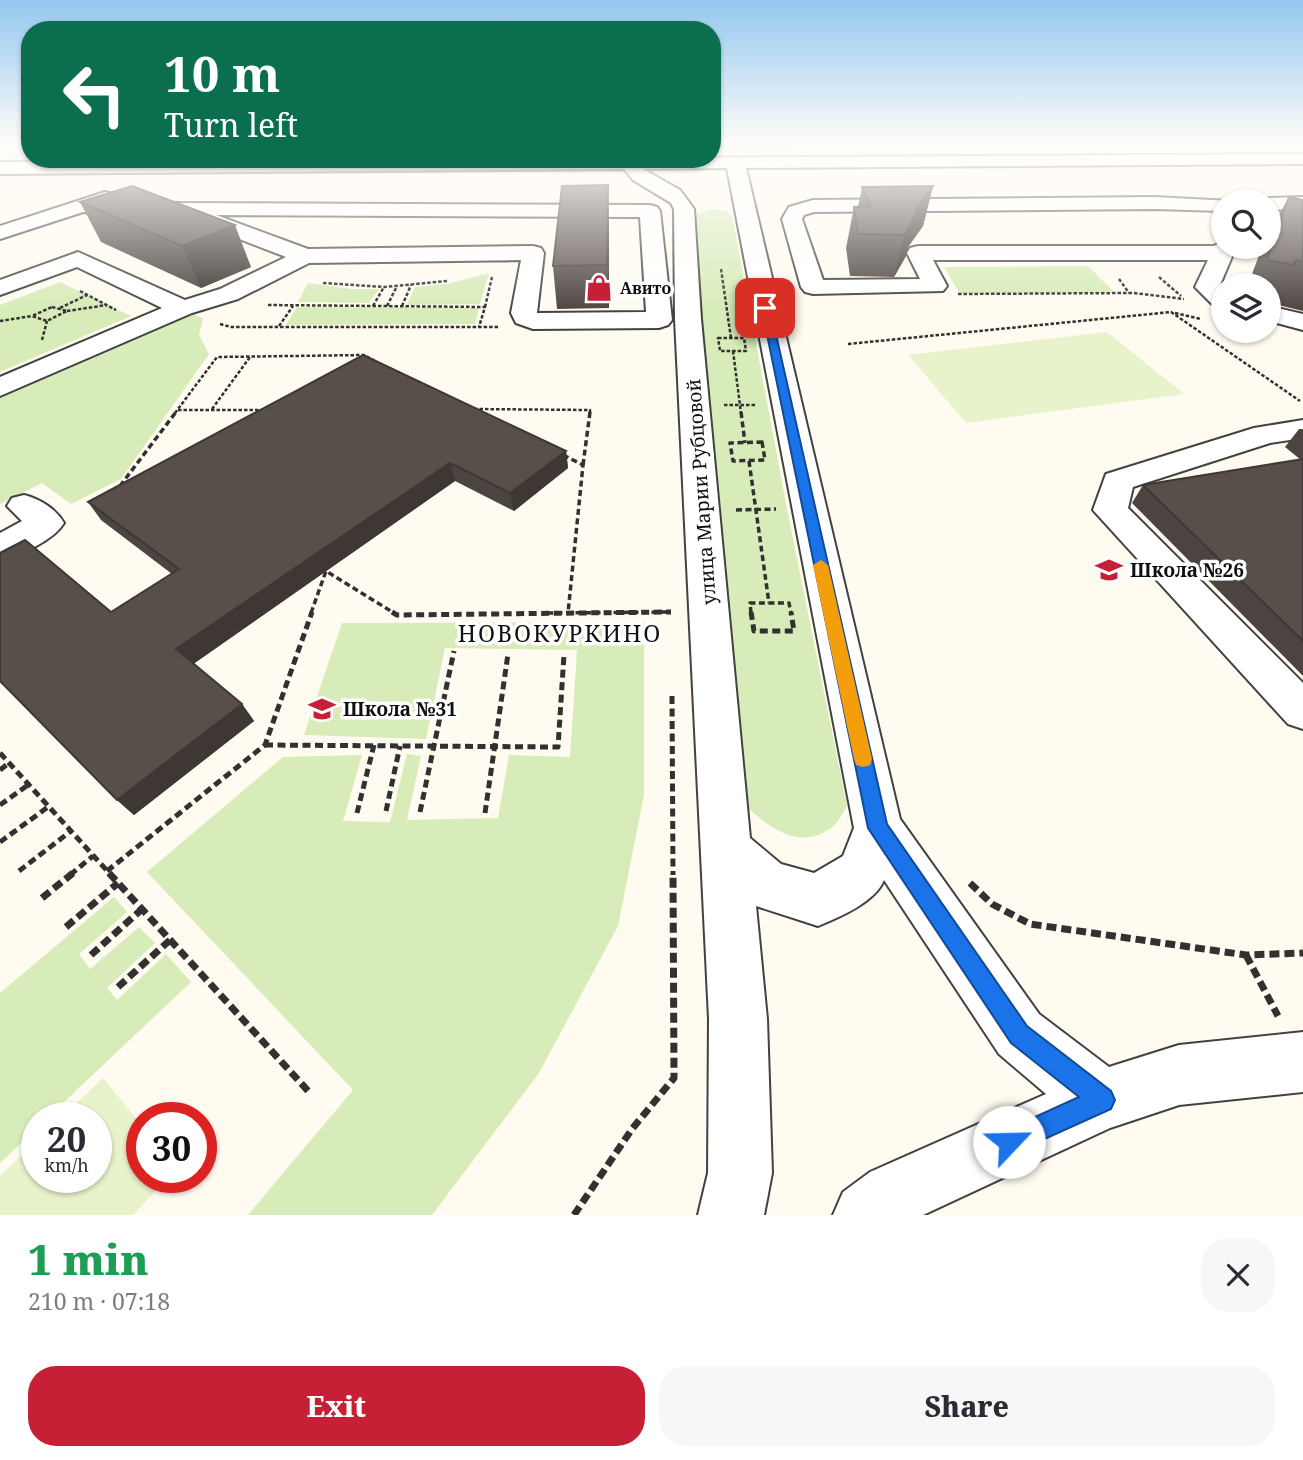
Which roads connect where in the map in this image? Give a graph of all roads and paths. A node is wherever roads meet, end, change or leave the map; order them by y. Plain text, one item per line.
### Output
1 (91, 199) edge
2 (103, 199) edge
3 (680, 199) edge
4 (717, 199) edge
5 (1181, 199) edge
6 (1303, 203) edge
7 (1281, 204) edge
8 (82, 206) junction
9 (713, 206) junction
10 (180, 209) junction
11 (11, 210) dead end
12 (56, 215) junction
13 (0, 233) edge
14 (1211, 250) edge
15 (305, 256) junction
16 (494, 266) dead end
17 (731, 268) dead end
18 (41, 272) junction
19 (454, 280) dead end
20 (313, 281) dead end
21 (411, 285) junction
22 (384, 286) junction
23 (397, 286) junction
24 (0, 288) edge
25 (954, 294) dead end
26 (87, 295) junction
27 (1191, 301) dead end
28 (107, 305) junction
29 (266, 305) dead end
30 (293, 306) junction
31 (373, 306) junction
32 (387, 306) junction
33 (402, 306) junction
34 (485, 307) junction
35 (726, 307) junction
36 (738, 307) dead end
37 (183, 308) junction
38 (59, 309) junction
39 (67, 311) junction
40 (32, 316) junction
41 (1281, 316) edge
42 (231, 317) dead end
43 (674, 319) junction
44 (0, 321) edge
45 (1303, 322) edge
46 (145, 324) junction
47 (279, 327) junction
48 (479, 327) junction
49 (506, 327) dead end
50 (731, 338) junction
51 (848, 344) dead end
52 (733, 351) junction
53 (364, 355) junction
54 (250, 356) junction
55 (353, 361) edge
56 (388, 367) edge
57 (0, 387) edge
58 (1303, 404) edge
59 (720, 405) dead end
60 (741, 405) junction
61 (760, 405) dead end
62 (177, 410) junction
63 (212, 410) junction
64 (485, 415) edge
65 (252, 416) edge
66 (1303, 429) edge
67 (746, 443) junction
68 (559, 452) edge
69 (748, 461) junction
70 (583, 465) junction
71 (130, 483) edge
72 (24, 506) dead end
73 (787, 509) dead end
74 (730, 510) dead end
75 (754, 510) junction
76 (0, 548) edge
77 (769, 603) junction
78 (672, 612) dead end
79 (568, 613) junction
80 (454, 651) dead end
81 (508, 654) dead end
82 (564, 655) dead end
83 (1303, 711) edge
84 (265, 745) junction
85 (374, 746) junction
86 (400, 746) junction
87 (435, 746) junction
88 (494, 747) junction
89 (0, 753) edge
90 (9, 763) junction
91 (0, 770) edge
92 (28, 785) junction
93 (0, 805) edge
94 (48, 807) junction
95 (386, 811) dead end
96 (421, 812) dead end
97 (357, 813) dead end
98 (485, 813) dead end
99 (878, 828) junction
100 (71, 831) junction
101 (0, 842) edge
102 (727, 850) junction
103 (93, 856) junction
104 (19, 871) dead end
105 (107, 871) junction
106 (118, 883) junction
107 (42, 898) dead end
108 (142, 909) junction
109 (1030, 924) dead end
110 (66, 927) dead end
111 (170, 940) junction
112 (1303, 953) edge
113 (91, 955) dead end
114 (1246, 955) junction
115 (118, 987) dead end
116 (1303, 1062) edge
117 (674, 1078) dead end
118 (310, 1093) dead end
119 (1102, 1100) junction
120 (574, 1215) edge
121 (731, 1215) edge
122 (866, 1215) edge

1 - 8 street
2 - 8 street
3 - 9 street
4 - 9 street, улица Марии Рубцовой
5 - 14 street
6 - 7 street
8 - 10 street
8 - 12 street
9 - 43 street, улица Марии Рубцовой
9 - 99 street, улица Марии Рубцовой
10 - 15 street
10 - 43 street
11 - 12 street
12 - 13 street
15 - 37 street
15 - 43 street
16 - 34 path
17 - 35 path
18 - 24 street
18 - 26 path
18 - 37 street
19 - 21 path
20 - 22 path
21 - 23 path
21 - 33 path
22 - 23 path
22 - 31 path
23 - 32 path
25 - 27 path
26 - 28 path
26 - 38 path
28 - 39 path
28 - 46 path
29 - 30 path
30 - 31 path
30 - 47 path
31 - 32 path
32 - 33 path
33 - 34 path
34 - 48 path
35 - 36 path
35 - 50 path
37 - 46 street
38 - 39 path
38 - 40 path
39 - 40 path
40 - 44 path
41 - 45 street
42 - 47 path
43 - 102 street, улица Марии Рубцовой
46 - 57 street
47 - 48 path
48 - 49 path
50 - 52 path
50 - 52 path
51 - 58 path
52 - 60 path
53 - 54 path
53 - 55 path
53 - 56 path
54 - 62 path
54 - 63 path
59 - 60 path
60 - 61 path
60 - 67 path
62 - 63 path
62 - 71 path
63 - 65 path
64 - 70 path
66 - 83 street
67 - 69 path
67 - 69 path
68 - 70 path
69 - 75 path
70 - 79 path
72 - 76 street
73 - 75 path
74 - 75 path
75 - 77 path
77 - 77 path
78 - 79 path
79 - 84 path
80 - 87 path
81 - 88 path
82 - 88 path
84 - 85 path
84 - 105 path
85 - 86 path
85 - 97 path
86 - 87 path
86 - 95 path
87 - 88 path
87 - 96 path
88 - 98 path
89 - 90 path
90 - 91 path
90 - 92 path
92 - 93 path
92 - 94 path
94 - 100 path
94 - 101 path
99 - 102 street
99 - 119 street
100 - 103 path
100 - 104 path
102 - 121 street, улица Марии Рубцовой
103 - 105 path
103 - 107 path
105 - 106 path
106 - 108 path
106 - 110 path
108 - 111 path
108 - 113 path
109 - 114 path
111 - 115 path
111 - 118 path
112 - 114 path
114 - 116 path
116 - 119 street
117 - 120 path
119 - 122 street

